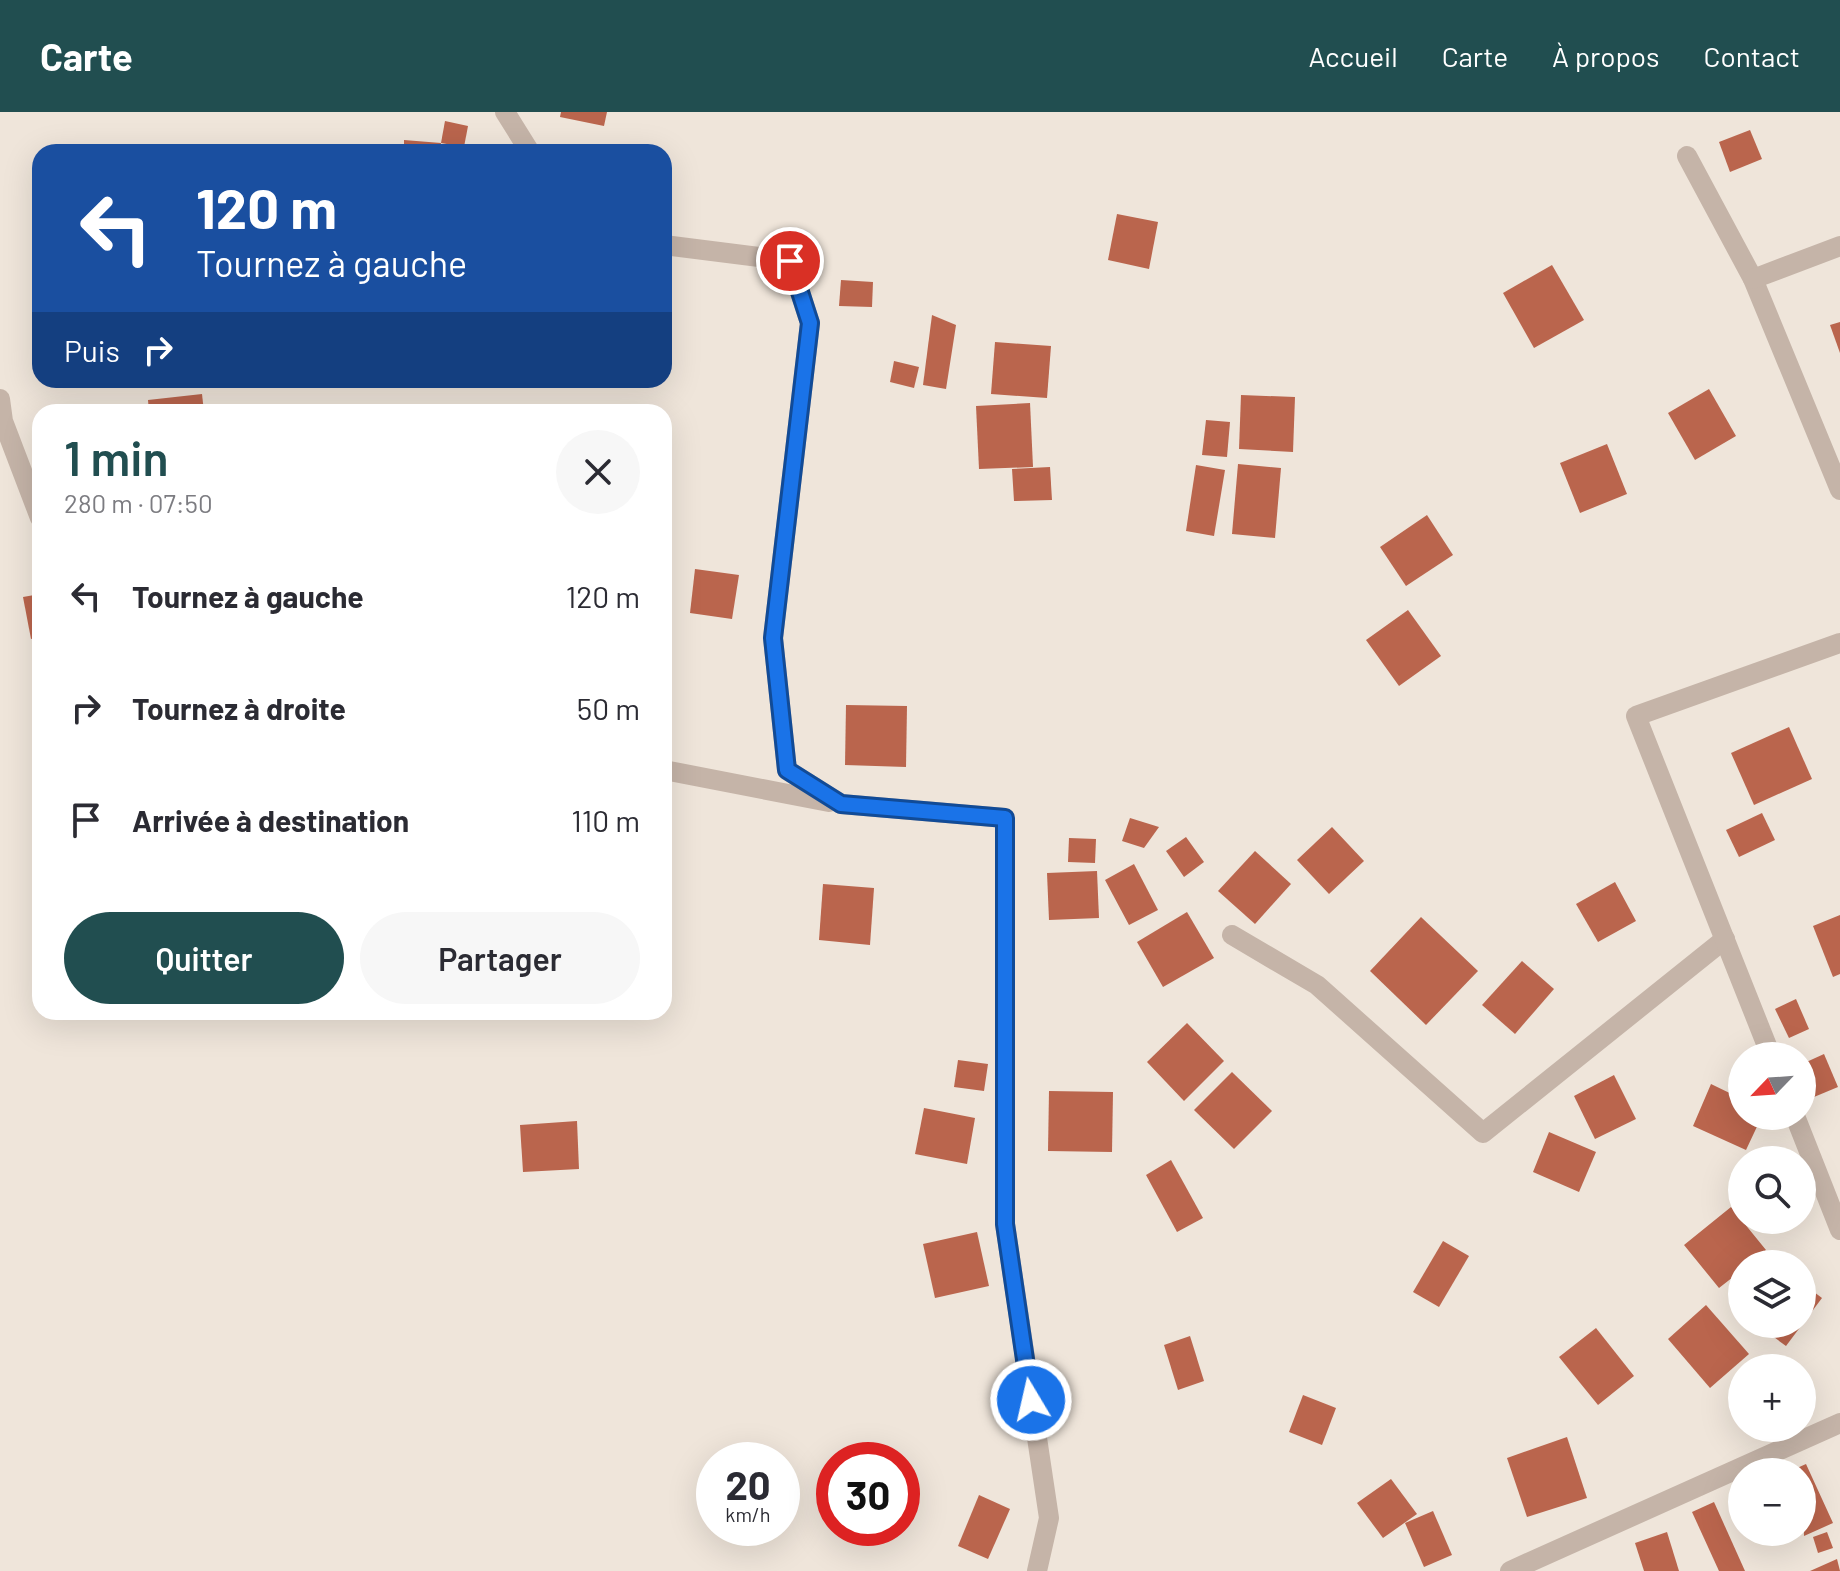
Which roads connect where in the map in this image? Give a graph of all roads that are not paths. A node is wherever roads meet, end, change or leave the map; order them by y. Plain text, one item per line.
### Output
1 (505, 112) edge
2 (525, 144) edge
3 (1687, 156) dead end
4 (672, 246) edge
5 (1840, 246) edge
6 (1753, 279) junction
7 (0, 399) edge
8 (1840, 490) edge
9 (32, 497) edge
10 (1840, 643) edge
11 (672, 772) edge
12 (841, 804) junction
13 (1232, 935) dead end
14 (1725, 939) junction
15 (1765, 1042) edge
16 (1801, 1130) edge
17 (1840, 1230) edge
18 (1840, 1423) edge
19 (1037, 1571) edge
20 (1510, 1571) edge

1 - 2 street
3 - 6 street
4 - 12 street
5 - 6 street
6 - 8 street
7 - 9 street
10 - 14 street
11 - 12 street
12 - 19 street
13 - 14 street
14 - 15 street
16 - 17 street
18 - 20 street

